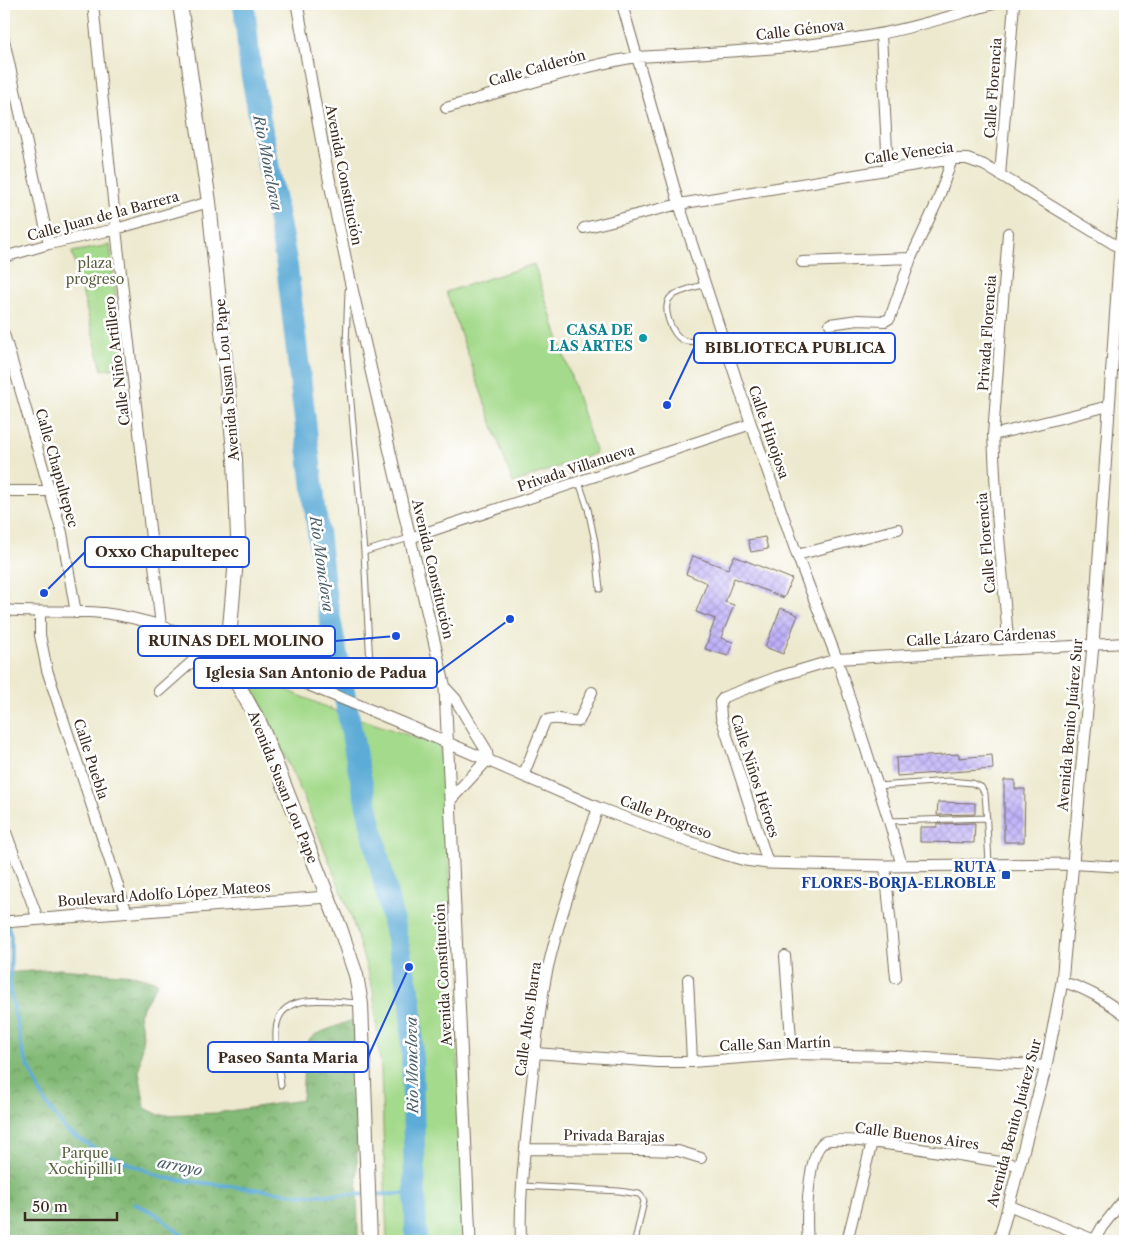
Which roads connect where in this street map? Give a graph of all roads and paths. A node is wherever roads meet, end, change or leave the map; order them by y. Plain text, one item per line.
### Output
1 (93, 4) edge
2 (180, 4) edge
3 (297, 4) edge
4 (622, 4) edge
5 (994, 4) edge
6 (1014, 4) edge
7 (881, 34) junction
8 (4, 40) edge
9 (636, 57) junction
10 (446, 108) dead end
11 (952, 159) junction
12 (888, 169) junction
13 (1000, 175) junction
14 (210, 202) junction
15 (679, 204) junction
16 (1125, 204) edge
17 (584, 228) dead end
18 (116, 229) junction
19 (1008, 234) dead end
20 (49, 244) junction
21 (1120, 248) junction
22 (4, 257) edge
23 (911, 258) junction
24 (802, 262) dead end
25 (349, 276) junction
26 (706, 284) junction
27 (830, 324) dead end
28 (4, 334) edge
29 (722, 334) junction
30 (1109, 406) junction
31 (751, 424) junction
32 (993, 435) junction
33 (579, 482) junction
34 (4, 491) edge
35 (49, 491) junction
36 (898, 529) dead end
37 (410, 538) junction
38 (364, 552) junction
39 (797, 555) junction
40 (600, 589) dead end
41 (4, 610) edge
42 (40, 612) junction
43 (76, 612) junction
44 (161, 626) junction
45 (1125, 643) edge
46 (212, 644) junction
47 (1093, 645) junction
48 (1009, 649) junction
49 (226, 651) junction
50 (837, 659) junction
51 (370, 665) dead end
52 (445, 688) junction
53 (158, 691) dead end
54 (592, 692) dead end
55 (447, 742) junction
56 (488, 761) junction
57 (523, 776) junction
58 (878, 786) junction
59 (450, 800) junction
60 (598, 808) junction
61 (987, 818) junction
62 (889, 821) junction
63 (4, 827) edge
64 (768, 863) junction
65 (989, 864) junction
66 (1072, 864) junction
67 (885, 866) junction
68 (902, 866) junction
69 (1125, 868) edge
70 (327, 897) junction
71 (127, 913) junction
72 (35, 919) junction
73 (4, 922) edge
74 (784, 956) dead end
75 (896, 978) dead end
76 (688, 979) dead end
77 (1062, 982) junction
78 (361, 1004) junction
79 (1125, 1014) edge
80 (536, 1053) junction
81 (792, 1054) junction
82 (692, 1062) junction
83 (1046, 1066) junction
84 (281, 1085) dead end
85 (872, 1142) junction
86 (525, 1149) junction
87 (701, 1158) dead end
88 (1019, 1165) junction
89 (521, 1186) junction
90 (1125, 1198) edge
91 (1008, 1205) junction
92 (370, 1241) edge
93 (470, 1241) edge
94 (521, 1241) edge
95 (635, 1241) edge
96 (808, 1241) edge
97 (846, 1241) edge
98 (999, 1241) edge
99 (1095, 1241) edge

1 - 18 street, Calle Niño Artillero
2 - 14 main road, Avenida Susan Lou Pape
3 - 25 street, Avenida Constitución
4 - 9 street, Calle Hinojosa
5 - 7 street, Calle Génova
6 - 13 street, Calle Florencia
7 - 9 street, Calle Génova
7 - 12 street
8 - 20 street
9 - 10 street, Calle Calderón
9 - 15 street, Calle Hinojosa
11 - 12 street, Calle Venecia
11 - 13 street, Calle Venecia
11 - 23 street
12 - 15 street, Calle Venecia
13 - 21 street, Calle Venecia
14 - 18 street, Calle Juan de la Barrera
14 - 49 main road, Avenida Susan Lou Pape
15 - 17 street, Calle Venecia
15 - 26 street, Calle Hinojosa
16 - 21 street, Avenida Benito Juárez Sur
18 - 20 street, Calle Juan de la Barrera
18 - 44 street, Calle Niño Artillero
19 - 32 street, Privada Florencia
20 - 22 street, Calle Juan de la Barrera
21 - 30 street, Avenida Benito Juárez Sur
23 - 24 street
23 - 27 street
25 - 37 street, Avenida Constitución
25 - 38 lane
26 - 29 street, Calle Hinojosa
26 - 29 lane
28 - 35 street, Calle Chapultepec
29 - 31 street, Calle Hinojosa
30 - 32 street
30 - 47 street, Avenida Benito Juárez Sur
31 - 33 street, Privada Villanueva
31 - 39 street, Calle Hinojosa
32 - 48 street, Calle Florencia
33 - 37 street, Privada Villanueva
33 - 40 lane
34 - 35 street
35 - 43 street, Calle Chapultepec
36 - 39 street
37 - 38 lane
37 - 52 street, Avenida Constitución
38 - 51 lane
39 - 50 street, Calle Hinojosa
41 - 42 street
42 - 43 street
42 - 71 street, Calle Puebla
43 - 44 street
44 - 46 street
45 - 47 street, Calle Lázaro Cárdenas
46 - 49 street
46 - 53 street
47 - 48 street, Calle Lázaro Cárdenas
47 - 66 street, Avenida Benito Juárez Sur
48 - 50 street, Calle Lázaro Cárdenas
49 - 55 street, Calle Progreso
49 - 70 main road, Avenida Susan Lou Pape
50 - 58 street, Calle Hinojosa
50 - 64 street, Calle Niños Héroes
52 - 55 street, Avenida Constitución
52 - 56 street
54 - 57 street
55 - 56 street, Calle Progreso
55 - 59 street, Avenida Constitución
56 - 57 street, Calle Progreso
56 - 59 street
57 - 60 street, Calle Progreso
58 - 61 lane
58 - 62 street, Calle Hinojosa
59 - 93 street, Avenida Constitución
60 - 64 street, Calle Progreso
60 - 80 street, Calle Altos Ibarra
61 - 62 lane
61 - 65 lane
62 - 68 street, Calle Hinojosa
63 - 72 street
64 - 67 street, Calle Progreso
65 - 66 street, Calle Progreso
65 - 68 street, Calle Progreso
66 - 69 street, Calle Progreso
66 - 77 street, Avenida Benito Juárez Sur
67 - 68 street, Calle Progreso
67 - 75 street
70 - 71 street, Boulevard Adolfo López Mateos
70 - 78 main road, Avenida Susan Lou Pape
71 - 72 street, Boulevard Adolfo López Mateos
72 - 73 street, Boulevard Adolfo López Mateos
74 - 81 street
76 - 82 street
77 - 79 street
77 - 83 street, Avenida Benito Juárez Sur
78 - 84 lane
78 - 92 main road, Avenida Susan Lou Pape
80 - 82 street, Calle San Martín
80 - 86 street, Calle Altos Ibarra
81 - 82 street, Calle San Martín
81 - 83 street, Calle San Martín
83 - 88 street, Avenida Benito Juárez Sur
85 - 88 street, Calle Buenos Aires
85 - 96 street, Calle Buenos Aires
85 - 97 street
86 - 87 street, Privada Barajas
86 - 89 street, Calle Altos Ibarra
88 - 91 street, Avenida Benito Juárez Sur
89 - 94 street, Calle Altos Ibarra
89 - 95 lane
90 - 99 street
91 - 98 street, Avenida Benito Juárez Sur
91 - 99 street

